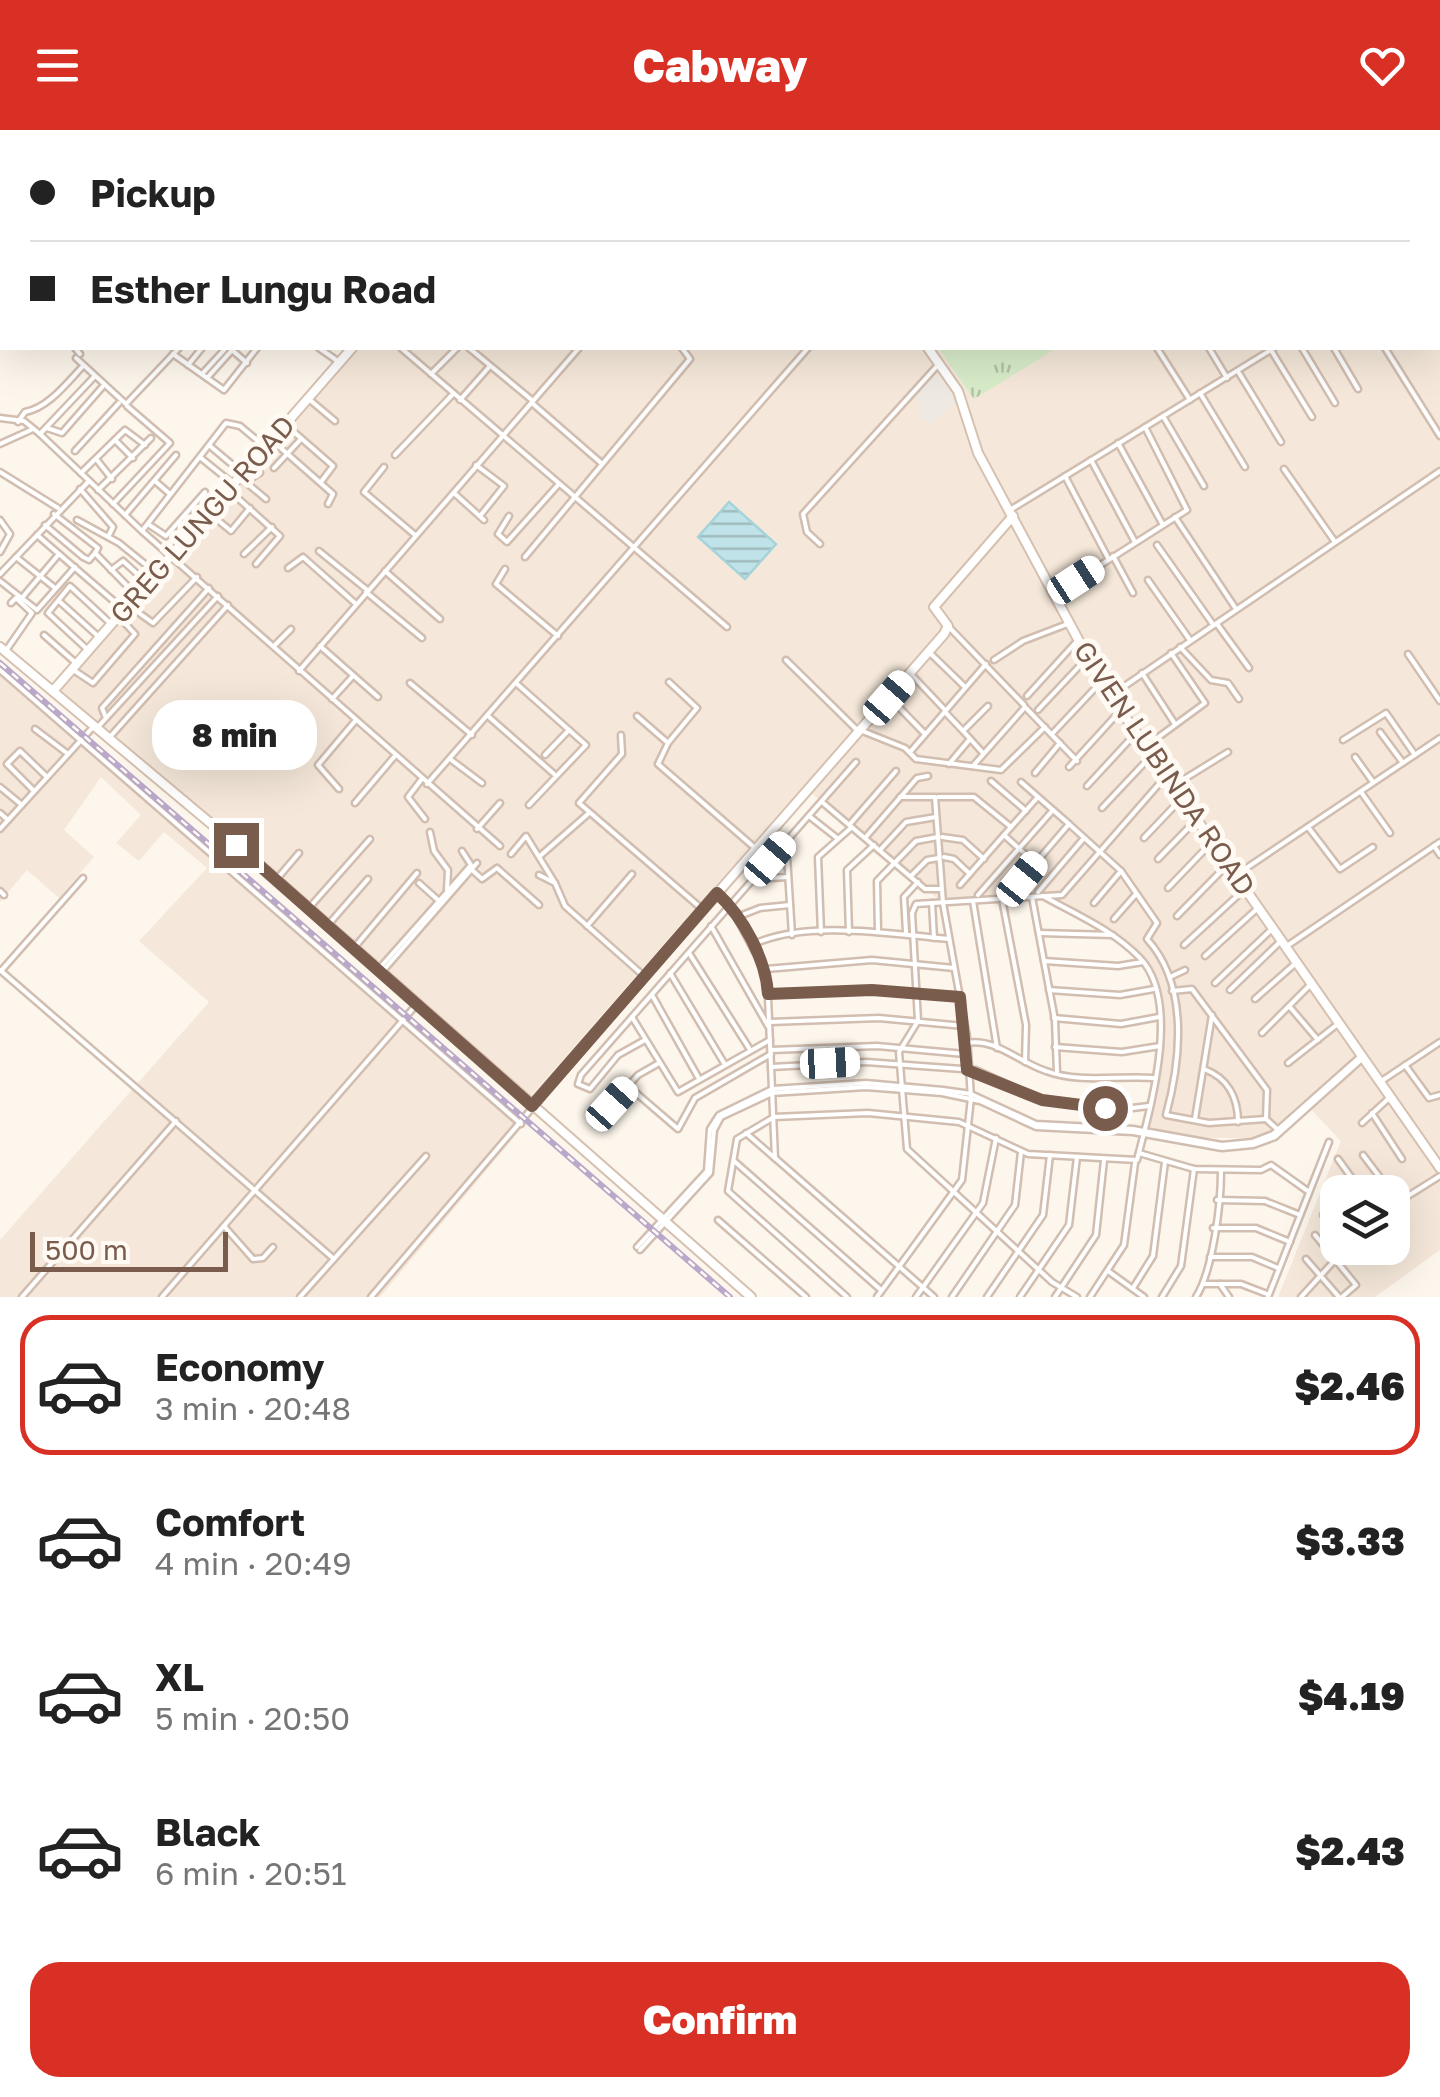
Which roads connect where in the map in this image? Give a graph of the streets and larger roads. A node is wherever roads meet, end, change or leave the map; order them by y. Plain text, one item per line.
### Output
1 (75, 350) edge
2 (177, 350) edge
3 (200, 350) edge
4 (229, 350) edge
5 (233, 350) edge
6 (256, 350) edge
7 (322, 350) edge
8 (350, 350) edge
9 (404, 350) edge
10 (455, 350) edge
11 (470, 350) edge
12 (577, 350) edge
13 (683, 350) edge
14 (806, 350) edge
15 (930, 350) edge
16 (1158, 350) edge
17 (1210, 350) edge
18 (1261, 350) edge
19 (1270, 350) edge
20 (1274, 350) edge
21 (1303, 350) edge
22 (1335, 350) edge
23 (1385, 350) edge
24 (173, 354) junction
25 (1264, 354) junction
26 (338, 362) junction
27 (247, 363) junction
28 (940, 363) junction
29 (188, 364) junction
30 (84, 366) junction
31 (490, 366) junction
32 (1238, 372) junction
33 (431, 374) junction
34 (204, 376) junction
35 (94, 377) junction
36 (1227, 378) junction
37 (104, 385) junction
38 (1358, 389) dead end
39 (452, 394) junction
40 (1200, 394) junction
41 (306, 397) junction
42 (460, 400) junction
43 (1190, 400) junction
44 (533, 402) junction
45 (123, 403) junction
46 (1336, 403) dead end
47 (1163, 416) junction
48 (1312, 417) dead end
49 (0, 418) edge
50 (335, 421) dead end
51 (18, 422) junction
52 (284, 423) junction
53 (1145, 427) junction
54 (32, 428) junction
55 (48, 428) junction
56 (40, 434) junction
57 (1440, 436) edge
58 (502, 437) junction
59 (151, 438) dead end
60 (301, 439) junction
61 (115, 440) junction
62 (267, 442) junction
63 (1281, 442) dead end
64 (0, 444) edge
65 (1118, 444) junction
66 (145, 445) junction
67 (210, 446) junction
68 (75, 451) dead end
69 (287, 454) junction
70 (176, 455) dead end
71 (395, 455) dead end
72 (134, 458) junction
73 (201, 458) junction
74 (97, 460) junction
75 (1091, 460) junction
76 (600, 463) junction
77 (476, 465) junction
78 (384, 467) dead end
79 (1245, 467) dead end
80 (274, 468) dead end
81 (1284, 469) dead end
82 (1440, 471) edge
83 (0, 472) edge
84 (260, 473) dead end
85 (81, 474) junction
86 (1065, 476) junction
87 (112, 479) junction
88 (237, 480) junction
89 (89, 481) junction
90 (154, 481) junction
91 (320, 482) junction
92 (558, 485) junction
93 (1204, 486) dead end
94 (80, 489) junction
95 (98, 490) junction
96 (205, 492) dead end
97 (452, 492) junction
98 (172, 495) junction
99 (574, 498) junction
100 (266, 499) dead end
101 (113, 504) junction
102 (328, 504) dead end
103 (58, 508) junction
104 (250, 508) junction
105 (190, 510) junction
106 (208, 512) junction
107 (1012, 513) junction
108 (54, 514) junction
109 (125, 515) junction
110 (509, 516) dead end
111 (1176, 518) junction
112 (0, 520) edge
113 (77, 520) dead end
114 (202, 520) junction
115 (148, 524) junction
116 (45, 525) junction
117 (1163, 525) junction
118 (272, 527) junction
119 (142, 531) junction
120 (36, 534) junction
121 (108, 536) junction
122 (416, 536) junction
123 (1136, 542) junction
124 (1334, 542) junction
125 (820, 544) dead end
126 (1157, 545) dead end
127 (96, 550) junction
128 (632, 550) junction
129 (319, 551) dead end
130 (0, 552) edge
131 (59, 554) junction
132 (244, 554) dead end
133 (171, 556) junction
134 (524, 556) dead end
135 (16, 557) junction
136 (1111, 557) junction
137 (90, 560) junction
138 (256, 564) dead end
139 (288, 568) dead end
140 (505, 569) dead end
141 (77, 570) junction
142 (112, 570) junction
143 (385, 571) junction
144 (156, 573) junction
145 (40, 577) junction
146 (197, 577) junction
147 (0, 578) edge
148 (1148, 580) dead end
149 (148, 583) junction
150 (209, 588) junction
151 (56, 590) junction
152 (367, 591) junction
153 (1132, 593) dead end
154 (1055, 594) junction
155 (136, 595) junction
156 (218, 596) junction
157 (21, 599) junction
158 (59, 601) junction
159 (11, 603) dead end
160 (356, 604) junction
161 (228, 605) junction
162 (192, 608) junction
163 (1236, 609) junction
164 (121, 614) junction
165 (200, 616) junction
166 (440, 619) dead end
167 (1214, 623) junction
168 (1070, 624) junction
169 (727, 627) dead end
170 (949, 628) junction
171 (291, 629) dead end
172 (44, 634) dead end
173 (558, 636) junction
174 (100, 638) junction
175 (422, 638) dead end
176 (1078, 640) junction
177 (1190, 640) junction
178 (274, 646) junction
179 (320, 646) junction
180 (1180, 647) junction
181 (3, 650) edge
182 (89, 651) junction
183 (929, 652) junction
184 (1171, 653) junction
185 (1408, 654) dead end
186 (1088, 658) junction
187 (786, 660) dead end
188 (994, 660) dead end
189 (986, 664) junction
190 (74, 667) junction
191 (1249, 668) dead end
192 (0, 670) edge
193 (299, 671) junction
194 (910, 674) junction
195 (1142, 674) junction
196 (353, 676) junction
197 (668, 682) dead end
198 (1101, 682) junction
199 (410, 683) dead end
200 (516, 683) junction
201 (965, 688) junction
202 (53, 692) junction
203 (378, 696) dead end
204 (1026, 696) dead end
205 (1110, 696) junction
206 (889, 698) junction
207 (332, 699) junction
208 (1238, 699) dead end
209 (1440, 701) edge
210 (988, 706) dead end
211 (1025, 706) junction
212 (43, 707) junction
213 (1038, 710) dead end
214 (1120, 711) junction
215 (945, 712) junction
216 (488, 716) junction
217 (637, 716) dead end
218 (106, 718) junction
219 (356, 720) junction
220 (1175, 725) junction
221 (96, 727) junction
222 (1045, 727) junction
223 (35, 729) dead end
224 (569, 730) junction
225 (860, 731) junction
226 (963, 731) junction
227 (1380, 732) dead end
228 (472, 734) junction
229 (925, 734) junction
230 (1052, 734) junction
231 (1136, 734) junction
232 (622, 735) dead end
233 (109, 738) junction
234 (970, 738) junction
235 (1440, 738) edge
236 (80, 739) junction
237 (1343, 740) dead end
238 (668, 743) junction
239 (1060, 743) junction
240 (910, 750) junction
241 (1148, 751) junction
242 (1228, 752) dead end
243 (68, 754) junction
244 (1415, 755) junction
245 (395, 756) junction
246 (545, 756) dead end
247 (981, 756) junction
248 (1355, 758) dead end
249 (450, 759) junction
250 (1077, 761) junction
251 (856, 762) dead end
252 (1403, 763) junction
253 (949, 764) junction
254 (973, 766) junction
255 (982, 767) junction
256 (1070, 767) dead end
257 (896, 770) dead end
258 (1034, 773) dead end
259 (554, 774) junction
260 (928, 776) dead end
261 (1166, 776) junction
262 (47, 777) junction
263 (421, 779) junction
264 (991, 781) dead end
265 (1021, 782) dead end
266 (1374, 782) junction
267 (482, 783) dead end
268 (427, 784) junction
269 (1087, 786) dead end
270 (1173, 786) junction
271 (0, 787) edge
272 (340, 789) dead end
273 (34, 791) junction
274 (1361, 791) junction
275 (900, 797) junction
276 (938, 797) dead end
277 (1038, 797) junction
278 (1182, 798) junction
279 (822, 802) junction
280 (355, 804) dead end
281 (500, 804) dead end
282 (22, 805) junction
283 (529, 805) dead end
284 (1102, 808) dead end
285 (1026, 810) junction
286 (1053, 810) junction
287 (0, 813) edge
288 (588, 813) junction
289 (809, 816) junction
290 (937, 816) junction
291 (425, 819) dead end
292 (8, 820) junction
293 (1196, 820) junction
294 (1069, 824) junction
295 (850, 826) junction
296 (1012, 827) junction
297 (1308, 827) junction
298 (0, 829) edge
299 (478, 829) junction
300 (430, 832) dead end
301 (1390, 833) dead end
302 (1004, 836) junction
303 (940, 837) junction
304 (865, 838) junction
305 (1084, 838) junction
306 (1144, 838) dead end
307 (370, 839) dead end
308 (838, 839) junction
309 (786, 840) junction
310 (1212, 842) junction
311 (1437, 844) edge
312 (500, 846) dead end
313 (874, 846) junction
314 (1373, 846) dead end
315 (755, 848) junction
316 (880, 850) junction
317 (1019, 850) junction
318 (462, 851) dead end
319 (1100, 852) junction
320 (300, 853) dead end
321 (511, 854) dead end
322 (1440, 854) edge
323 (540, 856) junction
324 (942, 858) junction
325 (984, 859) junction
326 (1158, 860) dead end
327 (478, 863) dead end
328 (1035, 863) junction
329 (896, 864) junction
330 (1228, 864) junction
331 (448, 870) junction
332 (471, 870) junction
333 (1121, 871) junction
334 (418, 873) dead end
335 (632, 874) dead end
336 (970, 874) junction
337 (462, 875) junction
338 (539, 875) dead end
339 (1236, 875) junction
340 (911, 876) junction
341 (788, 877) junction
342 (83, 878) dead end
343 (368, 878) dead end
344 (752, 878) junction
345 (276, 880) junction
346 (419, 882) dead end
347 (918, 882) junction
348 (555, 884) junction
349 (960, 885) dead end
350 (1168, 888) dead end
351 (1246, 888) junction
352 (942, 889) junction
353 (447, 890) junction
354 (717, 893) junction
355 (1009, 894) dead end
356 (1040, 894) junction
357 (1136, 894) junction
358 (978, 895) dead end
359 (1032, 897) junction
360 (1002, 899) junction
361 (438, 900) junction
362 (973, 901) junction
363 (932, 903) junction
364 (943, 903) junction
365 (1094, 903) dead end
366 (540, 904) dead end
367 (730, 905) junction
368 (790, 905) junction
369 (1259, 907) junction
370 (309, 908) junction
371 (702, 909) junction
372 (1177, 916) dead end
373 (737, 917) junction
374 (1114, 919) dead end
375 (328, 925) junction
376 (587, 926) junction
377 (711, 926) junction
378 (1273, 928) junction
379 (849, 932) junction
380 (878, 932) junction
381 (1039, 933) junction
382 (821, 934) junction
383 (906, 934) junction
384 (792, 935) junction
385 (914, 936) junction
386 (1113, 936) junction
387 (934, 938) junction
388 (949, 939) junction
389 (1284, 943) junction
390 (752, 945) junction
391 (1184, 945) dead end
392 (354, 948) junction
393 (688, 953) junction
394 (1205, 956) dead end
395 (1044, 961) junction
396 (1144, 962) junction
397 (1297, 962) junction
398 (915, 964) junction
399 (954, 968) junction
400 (766, 969) junction
401 (1, 970) edge
402 (1185, 970) dead end
403 (380, 971) junction
404 (670, 974) junction
405 (645, 977) junction
406 (1170, 977) junction
407 (1214, 982) dead end
408 (1312, 983) junction
409 (1154, 989) junction
410 (1049, 990) junction
411 (1230, 990) dead end
412 (1172, 991) junction
413 (768, 994) junction
414 (917, 994) junction
415 (652, 995) junction
416 (960, 997) junction
417 (1255, 1000) dead end
418 (416, 1004) junction
419 (1288, 1006) junction
420 (1212, 1015) junction
421 (1158, 1017) junction
422 (632, 1018) junction
423 (1054, 1018) junction
424 (400, 1019) junction
425 (918, 1023) junction
426 (1339, 1023) junction
427 (770, 1026) junction
428 (965, 1026) junction
429 (1262, 1033) dead end
430 (645, 1040) junction
431 (770, 1040) junction
432 (1318, 1040) junction
433 (967, 1042) junction
434 (1440, 1042) edge
435 (1160, 1046) junction
436 (1055, 1047) junction
437 (749, 1048) junction
438 (900, 1048) junction
439 (997, 1048) junction
440 (771, 1052) junction
441 (967, 1054) junction
442 (1363, 1057) junction
443 (724, 1062) junction
444 (1026, 1062) junction
445 (659, 1064) junction
446 (900, 1064) junction
447 (1288, 1064) dead end
448 (1405, 1065) junction
449 (771, 1066) junction
450 (1204, 1068) junction
451 (967, 1070) junction
452 (1057, 1074) junction
453 (698, 1077) junction
454 (1155, 1078) junction
455 (1380, 1082) junction
456 (628, 1086) junction
457 (901, 1088) junction
458 (772, 1091) junction
459 (1440, 1094) edge
460 (971, 1096) junction
461 (1390, 1096) junction
462 (612, 1104) dead end
463 (533, 1106) junction
464 (1150, 1106) junction
465 (1372, 1114) junction
466 (902, 1116) junction
467 (774, 1118) junction
468 (1266, 1119) junction
469 (1195, 1121) junction
470 (176, 1122) junction
471 (1238, 1122) junction
472 (1362, 1122) dead end
473 (521, 1124) junction
474 (968, 1125) junction
475 (1280, 1131) junction
476 (1143, 1132) junction
477 (746, 1133) junction
478 (996, 1138) junction
479 (1330, 1142) dead end
480 (1022, 1152) junction
481 (1139, 1153) junction
482 (1363, 1155) dead end
483 (426, 1156) dead end
484 (1050, 1156) junction
485 (1077, 1158) junction
486 (776, 1159) junction
487 (1104, 1159) junction
488 (1402, 1159) dead end
489 (1338, 1160) dead end
490 (734, 1161) junction
491 (1135, 1162) junction
492 (1165, 1162) junction
493 (1440, 1168) edge
494 (1194, 1169) junction
495 (1221, 1170) junction
496 (1349, 1175) edge
497 (1378, 1175) edge
498 (1440, 1176) edge
499 (255, 1191) junction
500 (1309, 1192) junction
501 (953, 1194) junction
502 (1410, 1195) edge
503 (1217, 1200) junction
504 (652, 1211) junction
505 (976, 1213) junction
506 (1300, 1216) junction
507 (718, 1220) dead end
508 (663, 1221) junction
509 (224, 1226) junction
510 (1213, 1228) junction
511 (655, 1230) junction
512 (674, 1230) junction
513 (997, 1232) junction
514 (1315, 1235) dead end
515 (1320, 1241) edge
516 (1290, 1242) junction
517 (273, 1247) dead end
518 (638, 1248) dead end
519 (1018, 1251) junction
520 (1210, 1256) junction
521 (334, 1259) junction
522 (1306, 1259) dead end
523 (1329, 1265) edge
524 (1339, 1265) edge
525 (900, 1268) junction
526 (1279, 1269) junction
527 (1039, 1270) junction
528 (1108, 1271) junction
529 (1321, 1274) junction
530 (1204, 1284) junction
531 (1220, 1284) junction
532 (923, 1288) junction
533 (1061, 1288) junction
534 (1133, 1288) junction
535 (882, 1291) junction
536 (1091, 1296) edge
537 (1268, 1296) edge
538 (22, 1297) edge
539 (162, 1297) edge
540 (300, 1297) edge
541 (371, 1297) edge
542 (751, 1297) edge
543 (806, 1297) edge
544 (847, 1297) edge
545 (877, 1297) edge
546 (916, 1297) edge
547 (934, 1297) edge
548 (952, 1297) edge
549 (987, 1297) edge
550 (1020, 1297) edge
551 (1055, 1297) edge
552 (1077, 1297) edge
553 (1144, 1297) edge
554 (1162, 1297) edge
555 (1196, 1297) edge
556 (1229, 1297) edge
557 (1301, 1297) edge
558 (1341, 1297) edge

1 - 30 street
2 - 24 street
3 - 29 street
4 - 34 street
5 - 27 street
6 - 27 street
7 - 26 street
8 - 26 street, GREG LUNGU ROAD
9 - 33 street
10 - 33 street
11 - 31 street
12 - 44 street
13 - 76 street
14 - 128 street
15 - 28 street, GIVEN LUBINDA ROAD
16 - 43 street
17 - 36 street
18 - 25 street
19 - 25 street
20 - 48 street
21 - 46 street
22 - 38 street
23 - 57 street
24 - 29 street
24 - 45 street
25 - 32 street
26 - 41 street, GREG LUNGU ROAD
27 - 34 street
28 - 107 street, GIVEN LUBINDA ROAD
28 - 125 street
29 - 34 street
30 - 35 street
30 - 51 street
31 - 42 street
31 - 44 street
32 - 36 street
32 - 63 street
33 - 39 street
35 - 37 street
35 - 55 street
36 - 40 street
37 - 45 street
37 - 55 street
39 - 42 street
39 - 71 street
40 - 43 street
40 - 79 street
41 - 50 street
41 - 52 street, GREG LUNGU ROAD
42 - 58 street
43 - 47 street
44 - 58 street
44 - 76 street
45 - 68 street
45 - 101 street
47 - 53 street
47 - 93 street
49 - 51 street
51 - 54 street
52 - 60 street
52 - 62 street, GREG LUNGU ROAD
53 - 65 street
53 - 111 street
54 - 56 street
54 - 64 street
55 - 56 street
56 - 85 street
58 - 77 street
58 - 92 street
59 - 66 street
60 - 69 street
60 - 91 street
61 - 66 street
61 - 72 street
61 - 74 street
62 - 67 street
62 - 69 street
62 - 88 street, GREG LUNGU ROAD
65 - 75 street
65 - 117 street
66 - 72 street
67 - 73 street
67 - 88 street
69 - 80 street
69 - 91 street
70 - 90 street
72 - 87 street
73 - 88 street
73 - 98 street
74 - 85 street
74 - 87 street
75 - 86 street
75 - 123 street
76 - 99 street
77 - 97 street
77 - 97 street
78 - 122 street
81 - 124 street
82 - 124 street
83 - 103 street
84 - 88 street
85 - 89 street
86 - 107 street
86 - 136 street
87 - 95 street
88 - 100 street
88 - 104 street
88 - 106 street, GREG LUNGU ROAD
89 - 94 street
89 - 95 street
90 - 98 street
90 - 109 street
91 - 102 street
92 - 99 street
92 - 110 street
94 - 103 street
94 - 121 street
95 - 101 street
96 - 105 street
97 - 122 street
98 - 115 street
99 - 128 street
99 - 134 street
101 - 109 street
103 - 108 street
104 - 106 street
104 - 118 street
105 - 114 street
105 - 115 street
106 - 114 street, GREG LUNGU ROAD
107 - 154 street, GIVEN LUBINDA ROAD
107 - 170 street
108 - 116 street
108 - 127 street
109 - 119 street
111 - 117 street
111 - 163 street
112 - 130 street
113 - 121 street
114 - 133 street, GREG LUNGU ROAD
115 - 119 street
116 - 120 street
116 - 137 street
117 - 123 street
118 - 132 street
118 - 138 street
119 - 133 street
120 - 131 street
120 - 135 street
121 - 127 street
121 - 144 street
122 - 143 street
123 - 136 street
124 - 163 street
126 - 167 street
127 - 137 street
127 - 142 street
128 - 169 street
128 - 173 street
129 - 152 street
131 - 141 street
131 - 145 street
133 - 144 street, GREG LUNGU ROAD
133 - 146 street
135 - 145 street
135 - 147 street
136 - 153 street
136 - 154 street
137 - 141 street
139 - 160 street
140 - 173 street
141 - 151 street
141 - 164 street
142 - 149 street
142 - 155 street
143 - 152 street
143 - 166 street
144 - 149 street, GREG LUNGU ROAD
145 - 151 street
145 - 157 street
146 - 150 street
146 - 164 street
147 - 157 street
148 - 177 street
149 - 155 street, GREG LUNGU ROAD
150 - 156 street
150 - 162 street
151 - 157 street
152 - 160 street
152 - 175 street
154 - 168 street, GIVEN LUBINDA ROAD
155 - 164 street, GREG LUNGU ROAD
156 - 161 street
156 - 165 street
158 - 164 street
158 - 174 street
158 - 182 street
159 - 181 street
160 - 179 street
161 - 178 street
161 - 233 street
162 - 165 street
162 - 218 street
163 - 167 street
164 - 174 street, GREG LUNGU ROAD
164 - 190 street
165 - 218 street
167 - 177 street
167 - 191 street
168 - 176 street, GIVEN LUBINDA ROAD
168 - 188 street
170 - 183 street
170 - 189 street
171 - 178 street
172 - 190 street
173 - 200 street
174 - 182 street, GREG LUNGU ROAD
176 - 186 street, GIVEN LUBINDA ROAD
176 - 204 street
177 - 180 street
178 - 193 street
179 - 193 street
179 - 196 street
180 - 184 street
180 - 208 street
181 - 202 street
182 - 190 street, GREG LUNGU ROAD
183 - 194 street
183 - 201 street
184 - 195 street
184 - 220 street
185 - 209 street
186 - 198 street, GIVEN LUBINDA ROAD
186 - 213 street
187 - 225 street
189 - 201 street
189 - 211 street
190 - 202 street, GREG LUNGU ROAD
192 - 212 street
193 - 207 street
194 - 206 street
194 - 215 street
195 - 205 street
195 - 220 street
196 - 203 street
196 - 207 street
197 - 238 street
198 - 205 street, GIVEN LUBINDA ROAD
198 - 230 street
199 - 228 street
200 - 216 street
200 - 224 street
201 - 215 street
202 - 212 street
202 - 221 street
205 - 214 street, GIVEN LUBINDA ROAD
206 - 225 street
206 - 229 street
207 - 219 street
210 - 226 street
211 - 222 street
211 - 247 street
212 - 236 street
214 - 231 street, GIVEN LUBINDA ROAD
214 - 250 street
215 - 226 street
215 - 229 street
216 - 228 street
216 - 259 street
217 - 238 street
218 - 221 street
219 - 245 street
219 - 272 street
220 - 241 street
221 - 233 street
221 - 236 street
222 - 230 street
222 - 255 street
223 - 243 street
224 - 246 street
224 - 259 street
225 - 240 street
225 - 315 street
226 - 234 street
227 - 252 street
228 - 249 street
229 - 240 street
230 - 239 street
231 - 241 street, GIVEN LUBINDA ROAD
231 - 269 street
232 - 288 street
233 - 345 street
234 - 247 street
234 - 253 street
235 - 244 street
236 - 243 street
236 - 424 street
237 - 244 street
238 - 315 street
239 - 250 street
239 - 258 street
240 - 253 street
241 - 261 street, GIVEN LUBINDA ROAD
241 - 284 street
242 - 270 street
243 - 262 street
244 - 252 street
245 - 263 street
245 - 280 street
247 - 254 street
247 - 255 street
248 - 266 street
249 - 267 street
249 - 268 street
250 - 256 street
251 - 279 street
252 - 266 street
253 - 254 street
254 - 255 street
257 - 295 street
259 - 283 street
260 - 275 street
261 - 270 street, GIVEN LUBINDA ROAD
261 - 319 street
262 - 273 street
262 - 273 street
263 - 268 street
263 - 291 street
264 - 285 street
265 - 277 street
266 - 274 street
268 - 299 street
270 - 278 street, GIVEN LUBINDA ROAD
271 - 282 street
273 - 282 street
274 - 297 street
274 - 301 street
275 - 290 street
275 - 304 street
276 - 296 street
277 - 285 street
277 - 286 street
278 - 293 street, GIVEN LUBINDA ROAD
278 - 306 street
279 - 289 street
279 - 295 street
281 - 299 street
282 - 292 street
285 - 296 street
286 - 294 street
286 - 317 street
287 - 292 street
288 - 323 street
288 - 371 street
289 - 308 street
289 - 309 street
290 - 303 street
290 - 316 street
292 - 298 street
293 - 310 street, GIVEN LUBINDA ROAD
293 - 326 street
294 - 305 street
294 - 328 street
295 - 304 street
295 - 308 street
296 - 302 street
297 - 314 street
297 - 339 street
299 - 312 street
300 - 331 street
302 - 317 street
302 - 325 street
303 - 324 street
303 - 325 street
303 - 329 street
304 - 313 street
305 - 319 street
305 - 356 street
307 - 370 street
308 - 382 street
309 - 341 street
309 - 344 street
310 - 330 street, GIVEN LUBINDA ROAD
310 - 350 street
311 - 322 street
311 - 389 street
313 - 316 street
313 - 379 street
315 - 354 street
316 - 329 street
317 - 328 street
317 - 358 street
318 - 337 street
319 - 333 street
319 - 356 street
320 - 345 street
321 - 323 street
323 - 348 street
324 - 336 street
324 - 340 street
324 - 352 street
325 - 336 street
327 - 332 street
328 - 355 street
329 - 340 street
329 - 380 street
330 - 339 street, GIVEN LUBINDA ROAD
330 - 372 street
331 - 337 street
331 - 353 street
332 - 366 street
332 - 403 street
333 - 357 street
333 - 365 street
334 - 392 street
335 - 376 street
336 - 349 street
337 - 353 street
338 - 348 street
339 - 351 street, GIVEN LUBINDA ROAD
340 - 347 street
341 - 344 street
341 - 368 street
342 - 401 street
343 - 375 street
344 - 367 street
345 - 370 street
346 - 361 street
347 - 352 street
347 - 383 street
348 - 376 street
351 - 369 street, GIVEN LUBINDA ROAD
351 - 391 street
352 - 364 street
353 - 361 street
354 - 367 street
354 - 371 street
356 - 359 street
356 - 386 street
357 - 374 street
357 - 406 street
359 - 360 street
359 - 381 street
360 - 362 street
360 - 444 street
361 - 403 street
362 - 364 street
362 - 439 street
363 - 364 street
363 - 385 street
363 - 387 street
364 - 388 street
367 - 373 street
367 - 377 street
368 - 373 street
368 - 384 street
369 - 378 street, GIVEN LUBINDA ROAD
369 - 394 street
370 - 375 street
371 - 405 street
373 - 390 street
375 - 392 street
376 - 405 street
377 - 393 street
377 - 427 street
378 - 389 street, GIVEN LUBINDA ROAD
378 - 407 street
379 - 380 street
379 - 382 street
380 - 383 street
381 - 386 street
381 - 395 street
382 - 384 street
383 - 385 street
384 - 390 street
385 - 387 street
385 - 398 street
386 - 396 street
387 - 388 street
388 - 399 street
389 - 397 street, GIVEN LUBINDA ROAD
389 - 411 street
390 - 400 street
392 - 403 street
393 - 404 street
393 - 437 street
395 - 396 street
395 - 410 street
396 - 409 street
397 - 408 street, GIVEN LUBINDA ROAD
397 - 417 street
398 - 399 street
398 - 400 street
398 - 414 street
399 - 416 street
400 - 413 street
401 - 470 street
402 - 406 street
403 - 418 street
404 - 415 street
404 - 443 street
405 - 463 street
406 - 412 street
408 - 419 street
408 - 426 street, GIVEN LUBINDA ROAD
409 - 410 street
409 - 421 street
410 - 423 street
412 - 420 street
412 - 469 street
413 - 414 street
413 - 427 street
414 - 416 street
414 - 425 street
415 - 422 street
415 - 453 street
416 - 428 street
418 - 424 street
418 - 463 street
419 - 429 street
419 - 432 street
420 - 450 street
420 - 468 street
421 - 423 street
421 - 435 street
422 - 430 street
422 - 430 street
423 - 436 street
424 - 473 street
424 - 499 street
425 - 427 street
425 - 428 street
425 - 438 street
426 - 432 street
426 - 442 street, GIVEN LUBINDA ROAD
427 - 431 street
428 - 433 street
430 - 445 street
431 - 437 street
431 - 440 street
432 - 447 street
433 - 439 street
433 - 441 street
434 - 448 street
435 - 436 street
435 - 454 street
436 - 452 street
437 - 443 street
438 - 440 street
438 - 441 street
438 - 446 street
439 - 444 street
440 - 449 street
440 - 456 street
441 - 451 street
442 - 455 street, GIVEN LUBINDA ROAD
442 - 475 street
443 - 453 street
444 - 452 street
445 - 453 street
445 - 456 street
446 - 449 street
446 - 451 street
446 - 457 street
448 - 455 street
448 - 459 street
449 - 458 street
450 - 469 street
450 - 471 street
451 - 460 street
451 - 464 street
452 - 454 street
454 - 464 street
455 - 461 street, GIVEN LUBINDA ROAD
456 - 462 street
457 - 458 street
457 - 460 street
457 - 466 street
458 - 467 street
458 - 508 street
460 - 474 street
460 - 476 street
461 - 465 street
461 - 493 street, GIVEN LUBINDA ROAD
463 - 473 street
463 - 504 street
464 - 476 street
465 - 472 street
465 - 488 street
466 - 467 street
466 - 474 street
466 - 501 street
467 - 477 street
467 - 486 street
468 - 471 street
468 - 475 street
469 - 471 street
470 - 499 street
470 - 538 street
473 - 541 street
474 - 478 street
474 - 501 street
475 - 476 street
476 - 481 street
477 - 486 street
477 - 490 street
478 - 480 street
478 - 505 street
479 - 500 street
480 - 484 street
480 - 513 street
481 - 491 street
481 - 492 street
482 - 497 street
483 - 521 street
484 - 485 street
484 - 519 street
485 - 487 street
485 - 527 street
486 - 525 street
487 - 491 street
487 - 533 street
489 - 496 street
490 - 535 street
490 - 544 street
491 - 528 street
492 - 494 street
492 - 534 street
494 - 495 street
494 - 554 street
495 - 500 street
495 - 503 street
498 - 502 street
499 - 509 street
499 - 521 street
500 - 506 street
501 - 505 street
501 - 525 street
503 - 506 street
503 - 510 street
504 - 508 street
504 - 511 street
505 - 513 street
505 - 532 street
506 - 516 street
507 - 543 street
508 - 511 street
508 - 512 street
509 - 517 street
509 - 539 street
510 - 516 street
510 - 520 street
511 - 512 street
511 - 518 street
512 - 542 street
513 - 519 street
513 - 548 street
514 - 515 street
516 - 526 street
519 - 527 street
519 - 549 street
520 - 526 street
520 - 530 street
521 - 540 street
522 - 529 street
523 - 529 street
524 - 558 street
525 - 532 street
525 - 535 street
526 - 537 street
527 - 533 street
527 - 550 street
528 - 534 street
528 - 536 street
529 - 557 street
529 - 558 street
530 - 531 street
530 - 555 street
531 - 537 street
531 - 556 street
532 - 546 street
532 - 547 street
533 - 551 street
533 - 552 street
534 - 553 street
535 - 545 street

